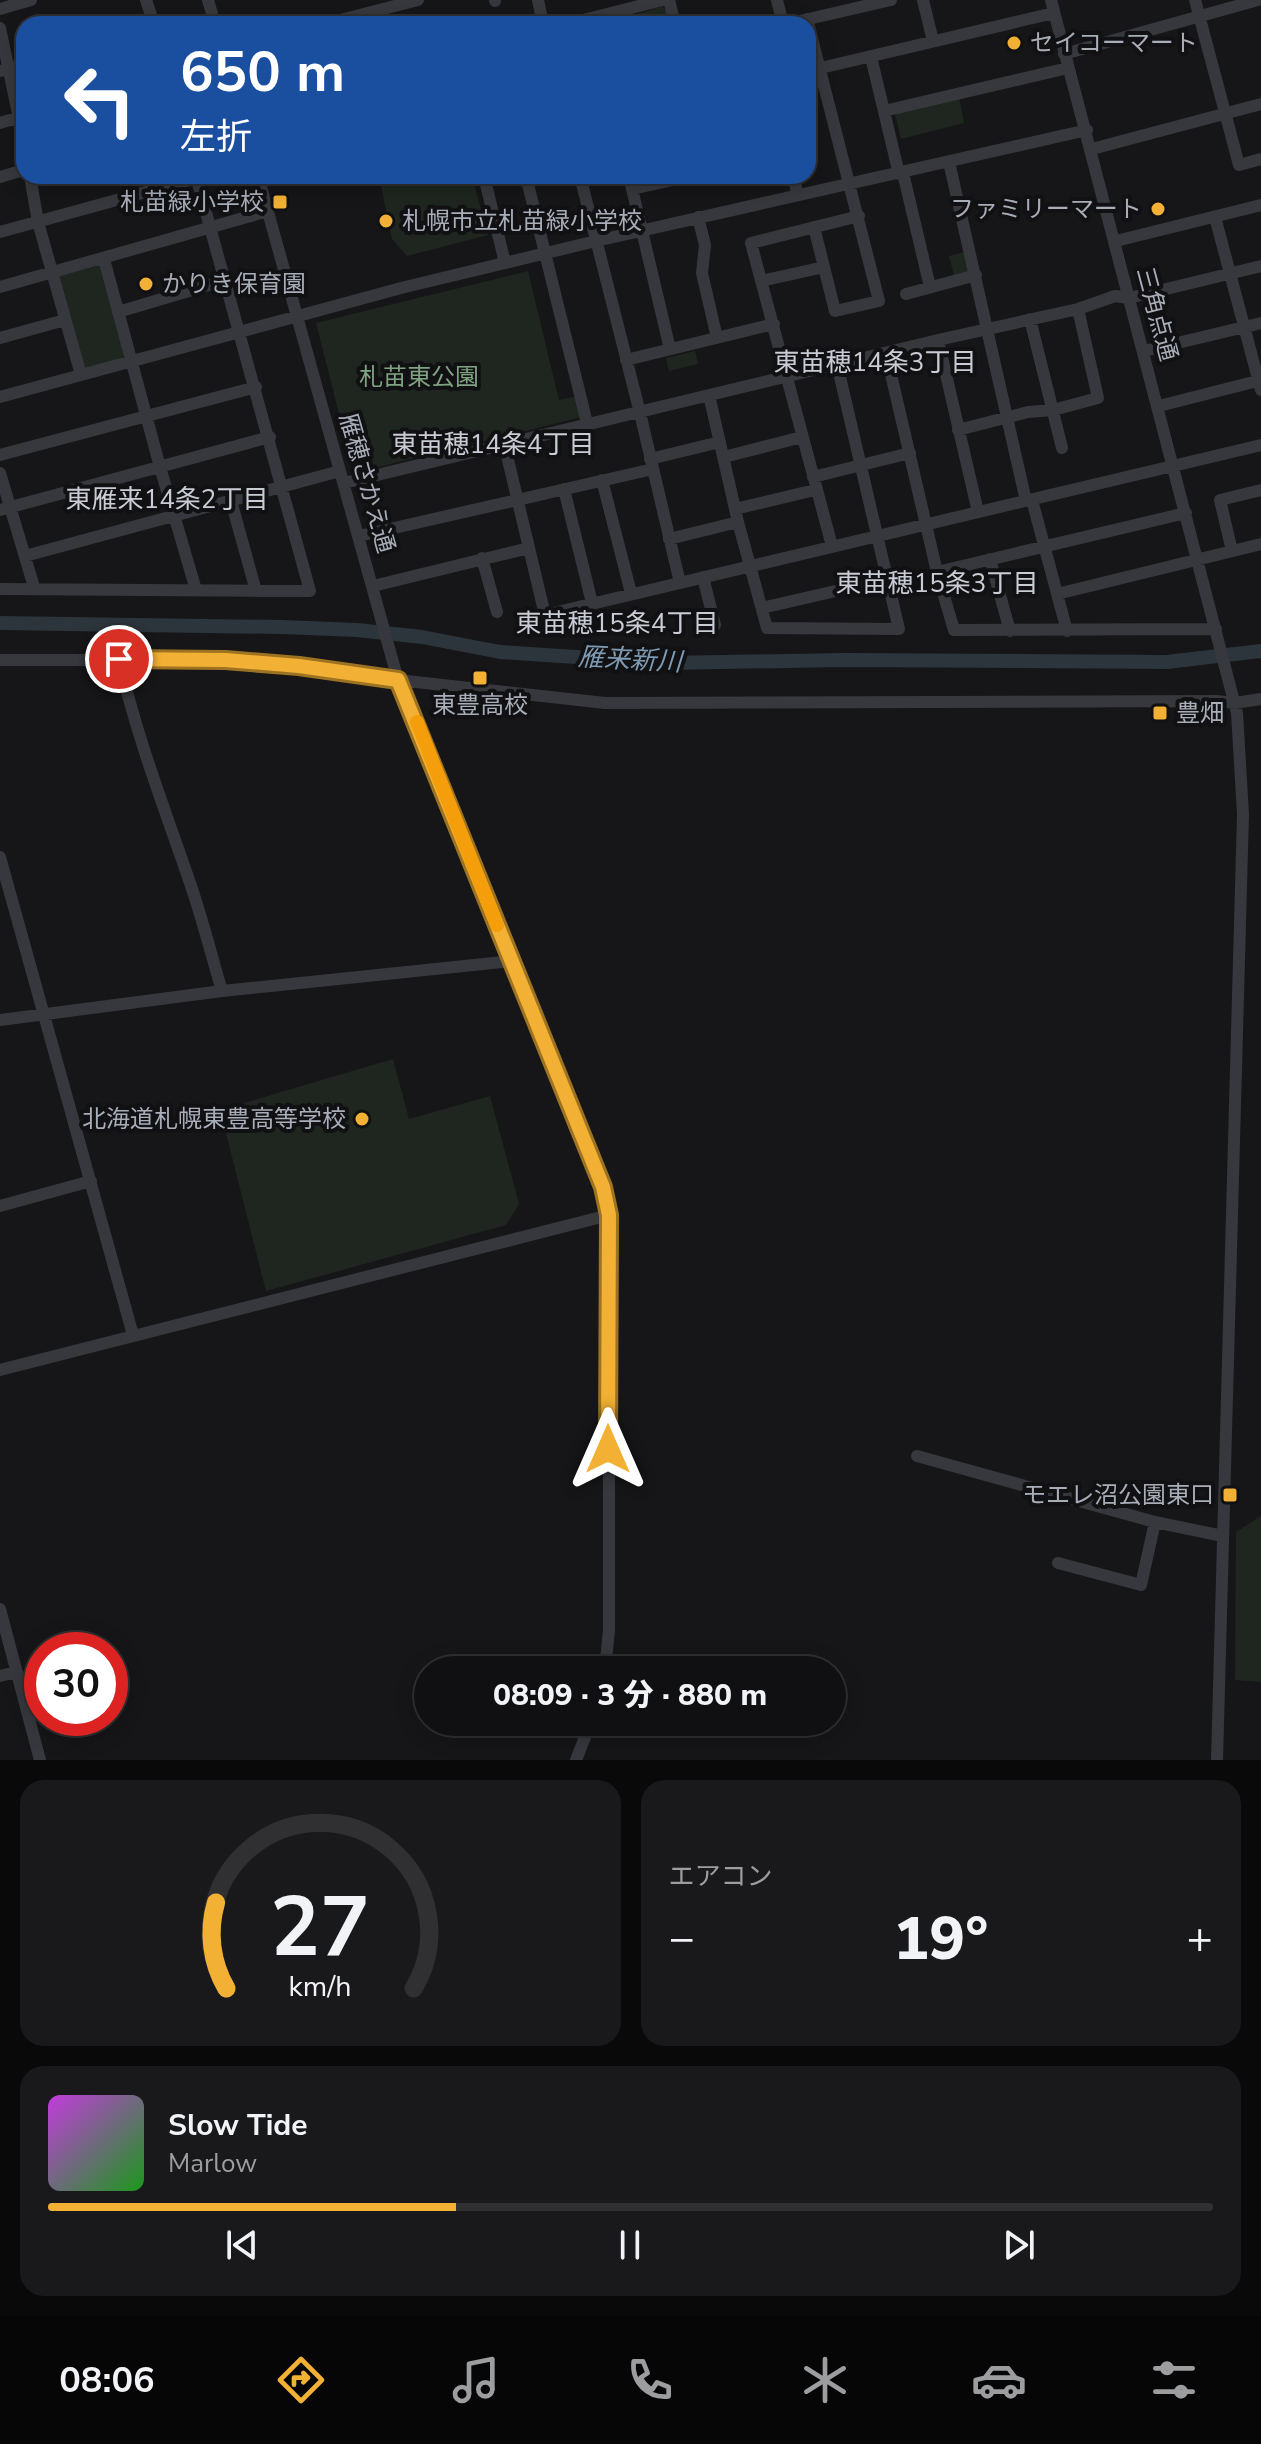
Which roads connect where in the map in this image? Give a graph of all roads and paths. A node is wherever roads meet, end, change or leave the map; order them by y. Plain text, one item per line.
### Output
1 (31, 0) edge
2 (356, 0) edge
3 (418, 0) edge
4 (663, 0) edge
5 (891, 0) edge
6 (923, 0) edge
7 (1195, 0) edge
8 (1258, 0) edge
9 (1053, 6) edge
10 (0, 9) edge
11 (360, 15) junction
12 (356, 16) edge
13 (599, 16) edge
14 (1199, 16) junction
15 (816, 17) edge
16 (0, 28) edge
17 (933, 41) junction
18 (1064, 54) junction
19 (871, 57) junction
20 (1068, 68) junction
21 (5, 69) edge
22 (816, 70) edge
23 (816, 77) edge
24 (16, 100) edge
25 (1261, 104) edge
26 (884, 111) junction
27 (1224, 114) junction
28 (1087, 130) junction
29 (1092, 149) junction
30 (1261, 159) edge
31 (949, 162) junction
32 (901, 174) junction
33 (31, 184) edge
34 (172, 184) edge
35 (199, 184) edge
36 (260, 184) edge
37 (486, 184) edge
38 (528, 184) edge
39 (582, 184) edge
40 (630, 184) edge
41 (795, 184) edge
42 (849, 185) junction
43 (797, 194) junction
44 (1261, 205) edge
45 (268, 211) junction
46 (859, 216) junction
47 (698, 217) junction
48 (1215, 217) junction
49 (38, 222) junction
50 (814, 227) junction
51 (211, 228) junction
52 (642, 231) junction
53 (0, 232) edge
54 (596, 241) junction
55 (1116, 241) junction
56 (545, 254) junction
57 (104, 259) junction
58 (505, 263) junction
59 (1261, 266) edge
60 (824, 267) junction
61 (52, 273) junction
62 (1229, 274) junction
63 (976, 275) junction
64 (226, 280) junction
65 (761, 281) junction
66 (0, 287) edge
67 (930, 287) junction
68 (906, 294) dead end
69 (1129, 298) junction
70 (1078, 309) junction
71 (118, 312) junction
72 (297, 317) junction
73 (1030, 319) junction
74 (65, 320) junction
75 (1261, 323) edge
76 (774, 324) junction
77 (1244, 327) junction
78 (987, 331) junction
79 (240, 332) junction
80 (0, 338) edge
81 (717, 338) junction
82 (938, 340) junction
83 (670, 349) junction
84 (1144, 351) junction
85 (886, 353) junction
86 (626, 360) junction
87 (132, 362) junction
88 (837, 364) junction
89 (81, 375) junction
90 (785, 377) junction
91 (1260, 384) edge
92 (256, 387) junction
93 (709, 395) junction
94 (0, 397) edge
95 (1159, 406) junction
96 (1053, 410) junction
97 (640, 413) junction
98 (147, 415) junction
99 (1009, 417) junction
100 (587, 423) junction
101 (958, 430) junction
102 (270, 437) junction
103 (802, 437) junction
104 (720, 442) junction
105 (504, 443) junction
106 (1261, 445) edge
107 (1062, 448) dead end
108 (910, 453) junction
109 (0, 455) edge
110 (724, 457) junction
111 (652, 464) junction
112 (860, 464) junction
113 (160, 467) junction
114 (1173, 467) junction
115 (0, 473) edge
116 (342, 477) junction
117 (602, 480) junction
118 (814, 484) junction
119 (284, 487) junction
120 (564, 489) junction
121 (1261, 490) edge
122 (517, 499) junction
123 (1029, 500) junction
124 (231, 501) junction
125 (4, 508) edge
126 (978, 512) junction
127 (1186, 513) junction
128 (174, 516) junction
129 (736, 516) junction
130 (926, 525) junction
131 (359, 536) junction
132 (878, 536) junction
133 (669, 539) junction
134 (1261, 544) edge
135 (832, 546) junction
136 (1045, 546) junction
137 (529, 548) junction
138 (1232, 551) junction
139 (25, 556) junction
140 (482, 558) junction
141 (990, 559) junction
142 (1198, 561) junction
143 (751, 566) junction
144 (937, 572) junction
145 (703, 577) junction
146 (888, 579) junction
147 (680, 583) junction
148 (373, 586) junction
149 (34, 587) junction
150 (0, 589) edge
151 (196, 590) junction
152 (256, 591) junction
153 (631, 593) junction
154 (1057, 594) junction
155 (592, 603) junction
156 (762, 608) junction
157 (497, 612) dead end
158 (715, 625) dead end
159 (1010, 631) junction
160 (1067, 631) junction
161 (1217, 634) junction
162 (119, 659) junction
163 (0, 660) edge
164 (398, 680) junction
165 (1261, 699) edge
166 (1235, 703) junction
167 (0, 857) edge
168 (512, 961) junction
169 (222, 991) junction
170 (46, 1014) junction
171 (0, 1020) edge
172 (91, 1181) junction
173 (0, 1206) edge
174 (609, 1215) junction
175 (133, 1335) junction
176 (0, 1370) edge
177 (917, 1456) dead end
178 (1155, 1522) junction
179 (1223, 1536) junction
180 (1058, 1563) dead end
181 (0, 1609) edge
182 (606, 1656) edge
183 (17, 1672) junction
184 (0, 1676) edge
185 (585, 1736) edge
186 (40, 1760) edge
187 (576, 1760) edge
188 (1217, 1760) edge

1 - 10 street
2 - 11 street
3 - 11 street
4 - 13 street
5 - 15 street
6 - 17 street
7 - 14 street
8 - 14 street
9 - 17 street
9 - 18 street, 三角点通
11 - 12 street
14 - 18 street
14 - 27 street
16 - 21 street
17 - 19 street
18 - 20 street, 三角点通
19 - 22 street
19 - 26 street
20 - 26 street
20 - 28 street, 三角点通
21 - 24 street
23 - 42 street
25 - 27 street
26 - 32 street
27 - 29 street
27 - 30 street
28 - 29 street, 三角点通
28 - 31 street
29 - 55 street, 三角点通
31 - 32 street
31 - 63 street
32 - 42 street
32 - 67 street
33 - 49 street
34 - 49 street
35 - 51 street
36 - 45 street, 雁穂さかえ通
37 - 58 street
38 - 56 street
39 - 54 street
40 - 52 street
41 - 43 street
42 - 43 street
42 - 46 street
43 - 47 street
44 - 48 street
45 - 51 street
45 - 72 street, 雁穂さかえ通
46 - 50 street
46 - 60 street
47 - 52 street
47 - 81 street
48 - 55 street
48 - 62 street
49 - 53 street
49 - 61 street
50 - 60 street
50 - 65 street
51 - 57 street
51 - 64 street
52 - 54 street
52 - 83 street
54 - 56 street
54 - 86 street
55 - 69 street, 三角点通
56 - 58 street
56 - 100 street
57 - 61 street
57 - 71 street
58 - 72 street
59 - 62 street
60 - 65 street
61 - 66 street
61 - 74 street
62 - 69 street
62 - 77 street
63 - 67 street
63 - 78 street
64 - 71 street
64 - 79 street
65 - 76 street
67 - 68 street
69 - 70 street
69 - 84 street, 三角点通
70 - 73 street
70 - 96 street
71 - 87 street
72 - 79 street
72 - 116 street, 雁穂さかえ通
73 - 78 street
73 - 96 street
74 - 80 street
74 - 89 street
75 - 77 street
76 - 81 street
76 - 90 street
77 - 84 street
77 - 91 street
78 - 82 street
78 - 99 street
79 - 87 street
79 - 92 street
81 - 83 street
82 - 85 street
82 - 101 street
83 - 86 street
84 - 95 street, 三角点通
85 - 88 street
85 - 108 street
86 - 97 street
87 - 89 street
87 - 98 street
88 - 90 street
88 - 112 street
89 - 94 street
90 - 93 street
90 - 103 street
91 - 95 street
92 - 98 street
92 - 102 street
93 - 97 street
93 - 104 street
95 - 114 street, 三角点通
96 - 99 street
96 - 107 street
97 - 100 street
97 - 111 street
98 - 109 street
98 - 113 street
99 - 101 street
99 - 123 street
100 - 105 street
101 - 126 street
102 - 113 street
102 - 119 street
103 - 110 street
103 - 118 street
104 - 110 street
104 - 111 street
105 - 116 street
105 - 122 street
106 - 114 street
108 - 112 street
108 - 130 street
110 - 129 street
111 - 117 street
111 - 133 street
112 - 118 street
112 - 132 street
113 - 125 street
113 - 128 street
114 - 123 street
114 - 127 street, 三角点通
115 - 125 street
116 - 119 street
116 - 131 street, 雁穂さかえ通
117 - 120 street
117 - 153 street
118 - 129 street
118 - 135 street
119 - 124 street
119 - 152 street
120 - 122 street
120 - 155 street
121 - 138 street
122 - 131 street
122 - 137 street
123 - 126 street
123 - 136 street
124 - 128 street
124 - 152 street
125 - 139 street
126 - 130 street
127 - 136 street
127 - 142 street, 三角点通
128 - 139 street
128 - 151 street
129 - 133 street
129 - 143 street
130 - 132 street
130 - 144 street
131 - 148 street, 雁穂さかえ通
132 - 135 street
132 - 146 street
133 - 147 street
134 - 138 street
135 - 143 street
136 - 141 street
136 - 154 street
137 - 140 street
137 - 155 street
138 - 142 street
139 - 149 street
140 - 148 street
140 - 157 street
141 - 144 street
141 - 159 street
142 - 154 street
142 - 161 street, 三角点通
143 - 145 street
143 - 156 street
144 - 159 street
145 - 147 street
145 - 158 street
146 - 156 street
146 - 156 street
147 - 153 street
148 - 164 street, 雁穂さかえ通
149 - 150 street
149 - 151 street
151 - 152 street
153 - 155 street
154 - 160 street
159 - 160 street
160 - 161 street
161 - 166 street, 三角点通
162 - 163 street
162 - 164 street
162 - 169 street
164 - 166 street
164 - 168 street
165 - 166 street
166 - 179 street
167 - 170 street
168 - 169 street
168 - 174 street
169 - 170 street
170 - 171 street
170 - 172 street
172 - 173 street
172 - 175 street
174 - 175 street
174 - 182 street
175 - 176 street
177 - 178 street
178 - 179 street
178 - 180 street
179 - 188 street
181 - 183 street
183 - 184 street
183 - 186 street
185 - 187 street

